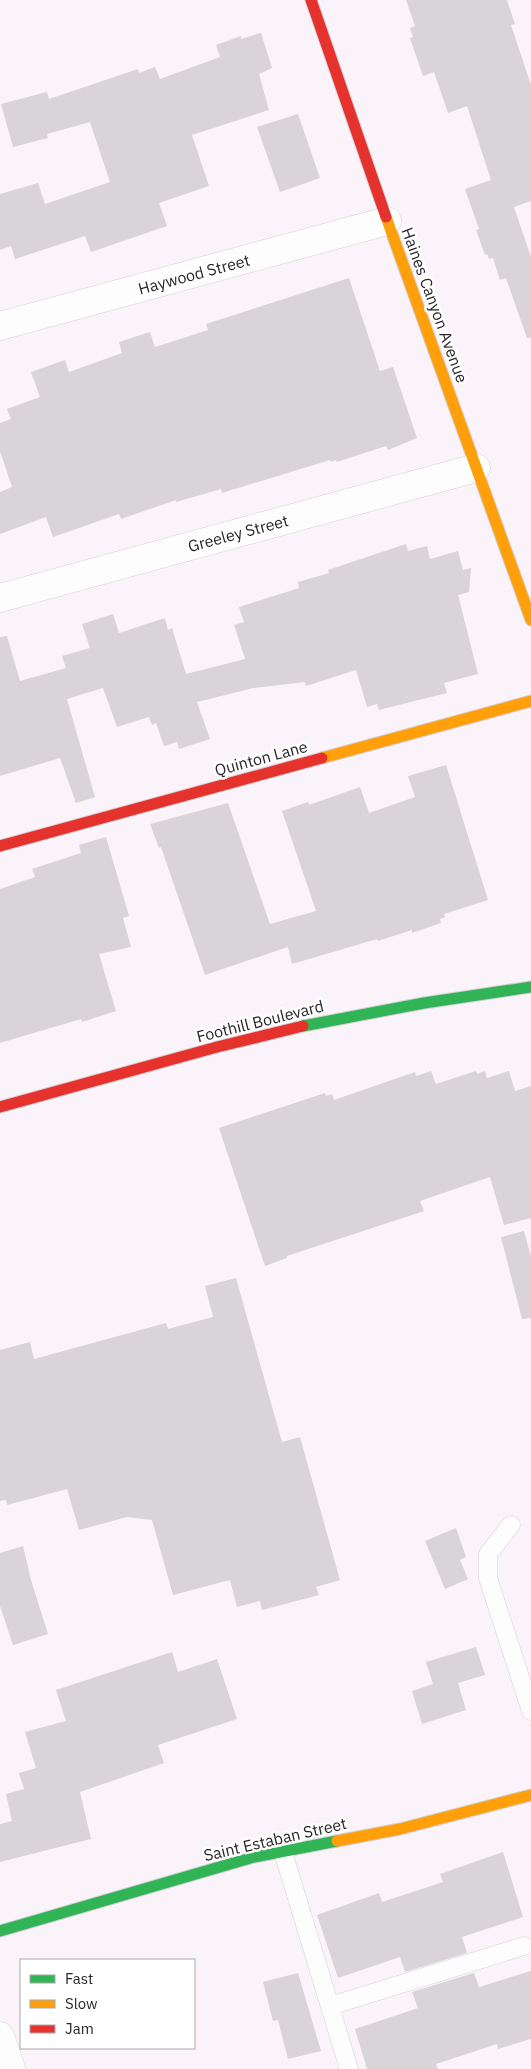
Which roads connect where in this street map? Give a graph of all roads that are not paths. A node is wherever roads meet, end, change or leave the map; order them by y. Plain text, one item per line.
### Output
1 (311, 0) edge
2 (387, 221) junction
3 (0, 326) edge
4 (476, 468) junction
5 (0, 598) edge
6 (531, 620) edge
7 (531, 701) edge
8 (0, 846) edge
9 (531, 987) edge
10 (0, 1106) edge
11 (511, 1525) dead end
12 (531, 1711) edge
13 (531, 1796) edge
14 (283, 1852) junction
15 (0, 1931) edge
16 (524, 1946) dead end
17 (330, 2006) junction
18 (0, 2036) edge
19 (11, 2069) edge
20 (350, 2069) edge

1 - 2 street, Haines Canyon Avenue
2 - 3 street, Haywood Street
2 - 4 street, Haines Canyon Avenue
4 - 5 street, Greeley Street
4 - 6 street, Haines Canyon Avenue
7 - 8 street, Quinton Lane
9 - 10 street, Foothill Boulevard
11 - 12 lane
13 - 14 street, Saint Estaban Street
14 - 15 street, Saint Estaban Street
14 - 17 lane
16 - 17 lane
17 - 20 lane
18 - 19 street

